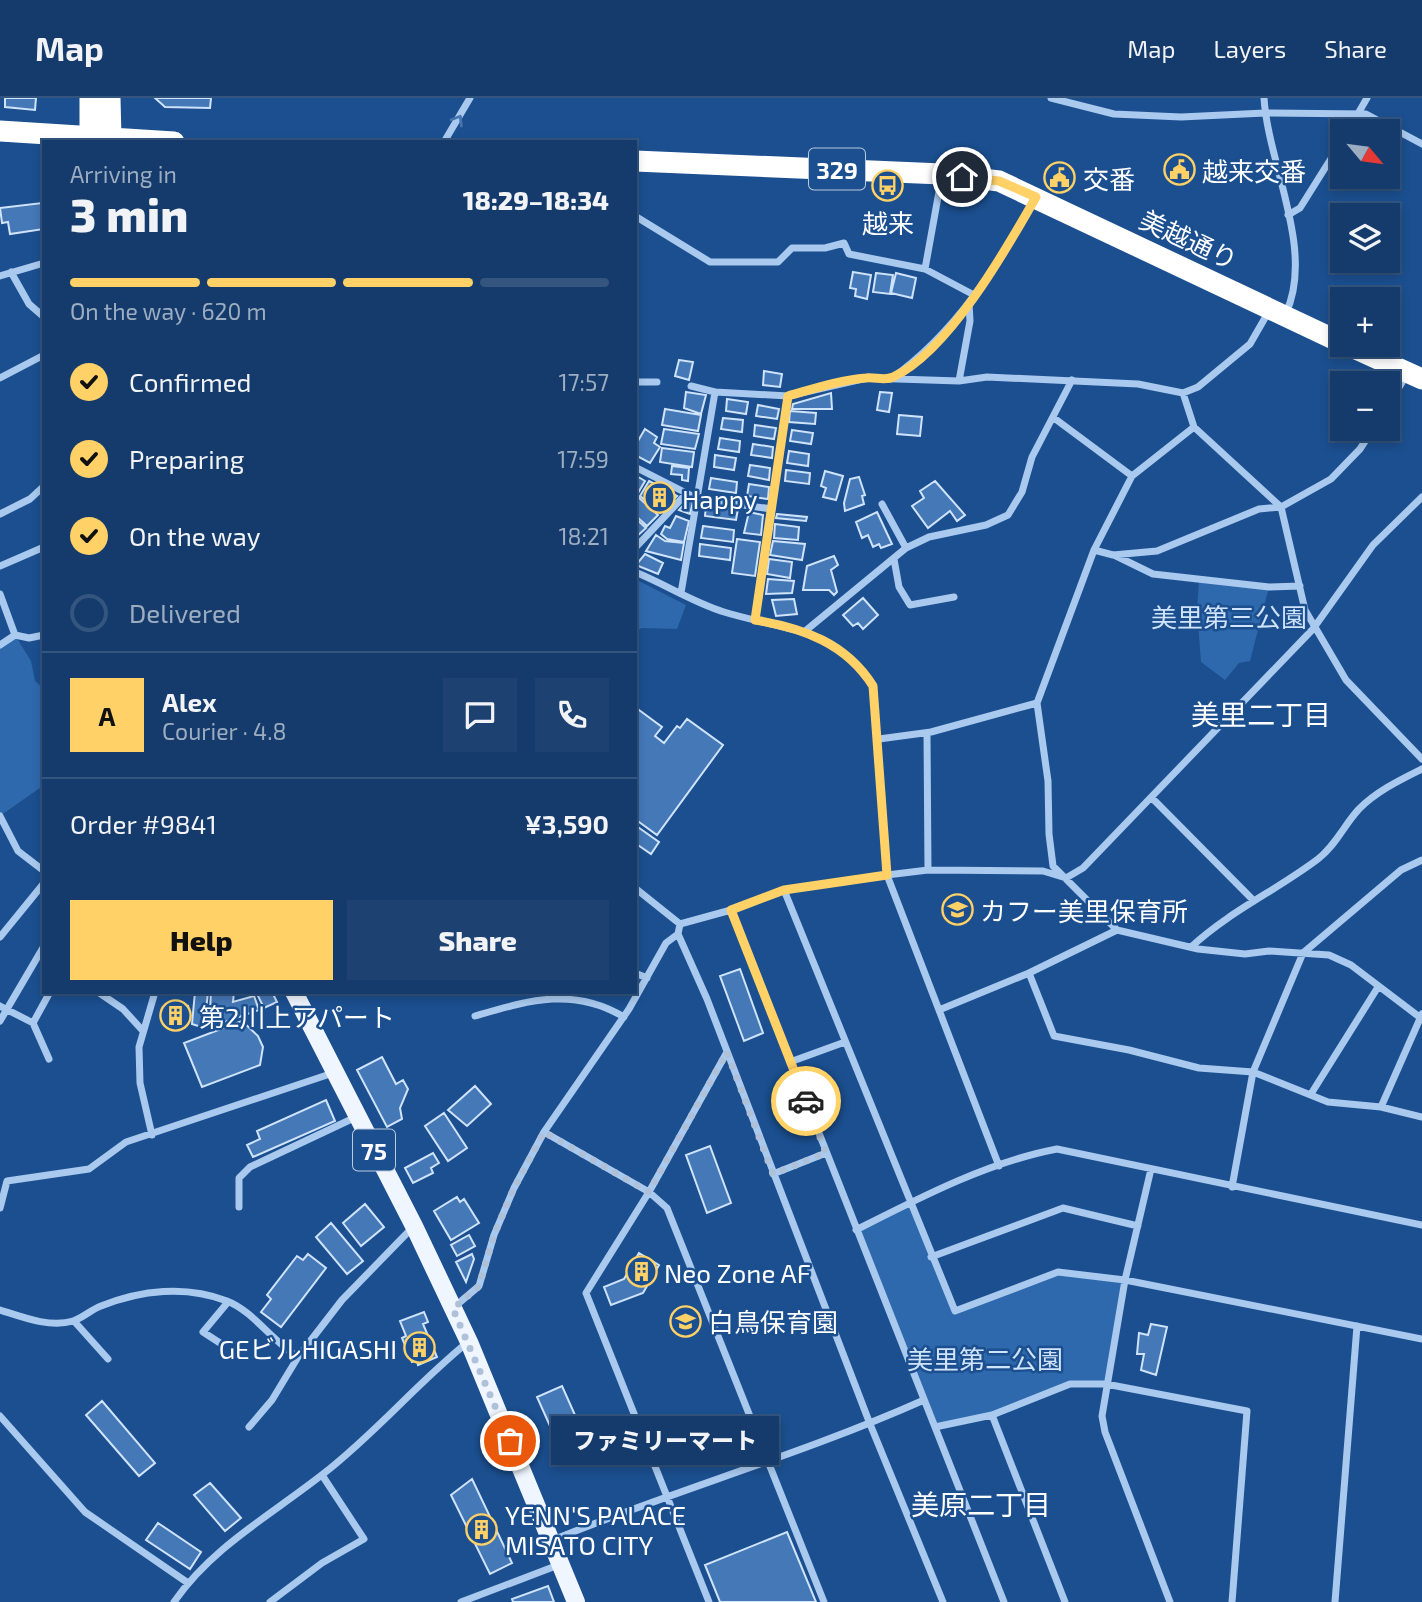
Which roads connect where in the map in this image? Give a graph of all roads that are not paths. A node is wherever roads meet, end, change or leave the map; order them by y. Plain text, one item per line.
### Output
1 (90, 98) edge
2 (110, 98) edge
3 (470, 98) edge
4 (1051, 98) edge
5 (1264, 98) edge
6 (1367, 98) edge
7 (1265, 113) junction
8 (1359, 113) junction
9 (1355, 119) edge
10 (0, 131) edge
11 (100, 139) edge
12 (125, 140) edge
13 (445, 140) edge
14 (1422, 144) edge
15 (1330, 160) edge
16 (637, 161) edge
17 (942, 174) junction
18 (1036, 197) junction
19 (1288, 215) junction
20 (637, 217) edge
21 (42, 264) edge
22 (925, 269) junction
23 (11, 272) junction
24 (0, 276) edge
25 (974, 295) junction
26 (969, 303) junction
27 (1278, 313) junction
28 (42, 315) edge
29 (1330, 337) edge
30 (42, 356) edge
31 (1373, 357) edge
32 (1415, 376) edge
33 (0, 378) edge
34 (891, 379) junction
35 (1073, 380) junction
36 (958, 381) junction
37 (637, 382) edge
38 (657, 382) dead end
39 (691, 386) dead end
40 (715, 392) junction
41 (1183, 393) junction
42 (1400, 393) edge
43 (788, 396) junction
44 (1054, 418) junction
45 (1194, 428) junction
46 (1365, 441) edge
47 (637, 468) edge
48 (1132, 476) junction
49 (42, 487) edge
50 (685, 494) junction
51 (1422, 497) edge
52 (698, 499) junction
53 (882, 504) dead end
54 (1281, 507) junction
55 (772, 509) junction
56 (0, 514) edge
57 (637, 546) edge
58 (42, 548) edge
59 (906, 548) junction
60 (1094, 550) junction
61 (1114, 555) junction
62 (894, 559) junction
63 (0, 566) edge
64 (637, 573) edge
65 (1300, 586) junction
66 (681, 593) junction
67 (0, 594) edge
68 (954, 597) dead end
69 (755, 620) junction
70 (1313, 629) junction
71 (804, 632) junction
72 (15, 635) junction
73 (42, 635) edge
74 (0, 645) edge
75 (1037, 703) junction
76 (927, 733) junction
77 (879, 739) junction
78 (1422, 759) edge
79 (1422, 769) edge
80 (1152, 798) junction
81 (0, 816) edge
82 (1422, 860) edge
83 (42, 869) edge
84 (928, 870) junction
85 (887, 875) junction
86 (1066, 878) junction
87 (42, 885) edge
88 (637, 890) edge
89 (784, 890) junction
90 (1254, 901) junction
91 (731, 910) junction
92 (680, 924) junction
93 (1117, 930) junction
94 (678, 934) junction
95 (0, 937) edge
96 (1191, 947) junction
97 (42, 951) edge
98 (1303, 953) junction
99 (1029, 973) junction
100 (637, 974) edge
101 (647, 978) junction
102 (1378, 987) junction
103 (49, 994) edge
104 (101, 994) edge
105 (154, 994) edge
106 (295, 994) edge
107 (4, 1008) edge
108 (939, 1010) junction
109 (475, 1016) dead end
110 (624, 1017) junction
111 (1421, 1017) edge
112 (0, 1021) edge
113 (33, 1023) junction
114 (144, 1031) junction
115 (845, 1042) junction
116 (727, 1052) junction
117 (48, 1059) dead end
118 (790, 1062) junction
119 (1253, 1072) junction
120 (333, 1073) junction
121 (1311, 1094) junction
122 (1381, 1107) junction
123 (356, 1116) junction
124 (1422, 1117) edge
125 (544, 1132) junction
126 (152, 1135) junction
127 (826, 1153) junction
128 (999, 1166) junction
129 (1151, 1169) junction
130 (773, 1174) junction
131 (1232, 1188) junction
132 (649, 1192) junction
133 (909, 1203) junction
134 (239, 1207) dead end
135 (0, 1208) edge
136 (1422, 1225) edge
137 (414, 1226) junction
138 (1138, 1226) junction
139 (856, 1230) junction
140 (931, 1256) junction
141 (1125, 1280) junction
142 (228, 1302) junction
143 (453, 1309) junction
144 (0, 1310) edge
145 (74, 1321) junction
146 (1357, 1326) junction
147 (1422, 1339) edge
148 (469, 1342) junction
149 (220, 1343) dead end
150 (298, 1357) junction
151 (108, 1359) dead end
152 (1106, 1384) junction
153 (924, 1400) junction
154 (992, 1415) junction
155 (0, 1416) edge
156 (870, 1424) junction
157 (249, 1427) dead end
158 (935, 1427) junction
159 (768, 1461) junction
160 (323, 1475) junction
161 (667, 1495) junction
162 (552, 1541) junction
163 (562, 1564) junction
164 (188, 1583) junction
165 (174, 1602) edge
166 (270, 1602) edge
167 (461, 1602) edge
168 (576, 1602) edge
169 (709, 1602) edge
170 (824, 1602) edge
171 (943, 1602) edge
172 (1004, 1602) edge
173 (1065, 1602) edge
174 (1170, 1602) edge
175 (1232, 1602) edge
176 (1335, 1602) edge

1 - 11 highway
2 - 11 highway
13 -> 3 street
4 - 7 street
5 - 7 street
6 - 8 street
7 - 8 street
7 - 19 street
8 - 9 street
8 - 14 street
10 - 11 highway
11 - 12 highway
15 - 19 street
16 - 17 highway, 美越通り / 329
17 - 18 highway, 美越通り / 329
17 - 22 street
18 - 25 street
18 - 27 highway, 美越通り / 329
19 - 27 street
20 - 22 street
21 - 23 street
22 - 25 street
23 - 24 street
23 - 28 street
25 - 26 street
26 - 34 street
26 - 36 street
27 - 29 highway, 美越通り / 329
27 - 41 street
30 - 33 street
31 - 32 highway, 美越通り / 329
32 - 42 street
34 - 36 street
34 - 43 street
35 - 36 street
35 - 41 street
35 - 44 street
37 - 38 street
39 - 40 street
40 - 43 street
40 - 52 street
41 - 45 street
43 - 55 street
44 - 48 street
44 - 59 street
45 - 48 street
45 - 54 street
46 - 54 street
47 - 50 street
48 - 60 street
49 - 56 street
50 - 52 street
50 - 57 street
51 - 70 street
52 - 55 street
52 - 66 street
53 - 59 street
54 - 61 street
54 - 65 street
55 - 69 street
58 - 63 street
59 - 62 street
60 - 61 street
60 - 75 street
61 - 65 street
62 - 68 street
62 - 71 street
64 - 66 street
65 - 70 street
66 - 69 street
67 - 72 street
69 - 71 street
70 - 78 street
70 - 80 street
71 - 77 street
72 - 73 street
72 - 74 street
75 - 76 street
75 - 86 street
76 - 77 street
76 - 84 street
77 - 85 street
79 - 90 street
80 - 86 street
80 - 90 street
81 - 83 street
82 - 98 street
84 - 85 street
84 - 86 street
85 - 89 street
85 - 108 street
86 - 93 street
87 - 95 street
88 - 92 street
89 - 91 street
89 - 115 street
90 - 96 street
91 - 92 street
91 - 118 street
92 - 94 street
93 - 96 street
93 - 99 street
94 - 101 street
94 - 116 street
96 - 98 street
97 - 107 street
98 - 102 street
98 - 119 street
99 - 108 street
99 - 119 street
100 - 101 street
101 - 110 street
102 - 111 street
102 - 121 street
103 - 113 street
104 - 114 street
105 - 114 street
106 - 120 main road, 75
107 - 112 street
107 - 113 street
108 - 128 street
109 - 110 street
110 - 125 street
111 - 122 street
113 - 117 street
114 - 126 street
115 - 118 street
115 - 133 street
116 - 130 street
116 - 132 street
118 - 127 street
119 - 121 street
119 - 131 street
120 - 123 main road, 75
120 - 126 street
121 - 122 street
122 - 124 street
123 - 134 street
123 - 137 main road, 75
125 - 132 street
125 - 143 street
126 - 135 street
127 - 130 street
127 - 139 street
128 - 129 street
128 - 133 street
129 - 131 street
129 - 138 street
130 - 156 street
131 - 136 street
132 - 159 street
132 - 161 street
133 - 139 street
133 - 140 street
137 - 143 main road, 75
137 - 150 street
138 - 140 street
138 - 141 street
139 - 153 street
140 - 141 street
141 - 146 street
141 - 152 street
142 - 145 street
142 - 149 street
142 - 150 street
143 - 148 main road, 75
144 - 145 street
145 - 151 street
146 - 147 street
146 - 176 street
148 - 160 street
148 - 162 main road, 75
150 - 157 street
152 - 154 street
152 - 174 street
152 - 175 street
153 - 156 street
153 - 158 street
154 - 158 street
154 - 173 street
155 - 164 street
156 - 159 street
156 - 171 street
158 - 172 street
159 - 161 street
159 - 170 street
160 - 164 street
160 - 166 street
161 - 162 street
161 - 169 street
162 - 163 main road, 75
163 - 167 street
163 - 168 main road, 75
164 - 165 street

